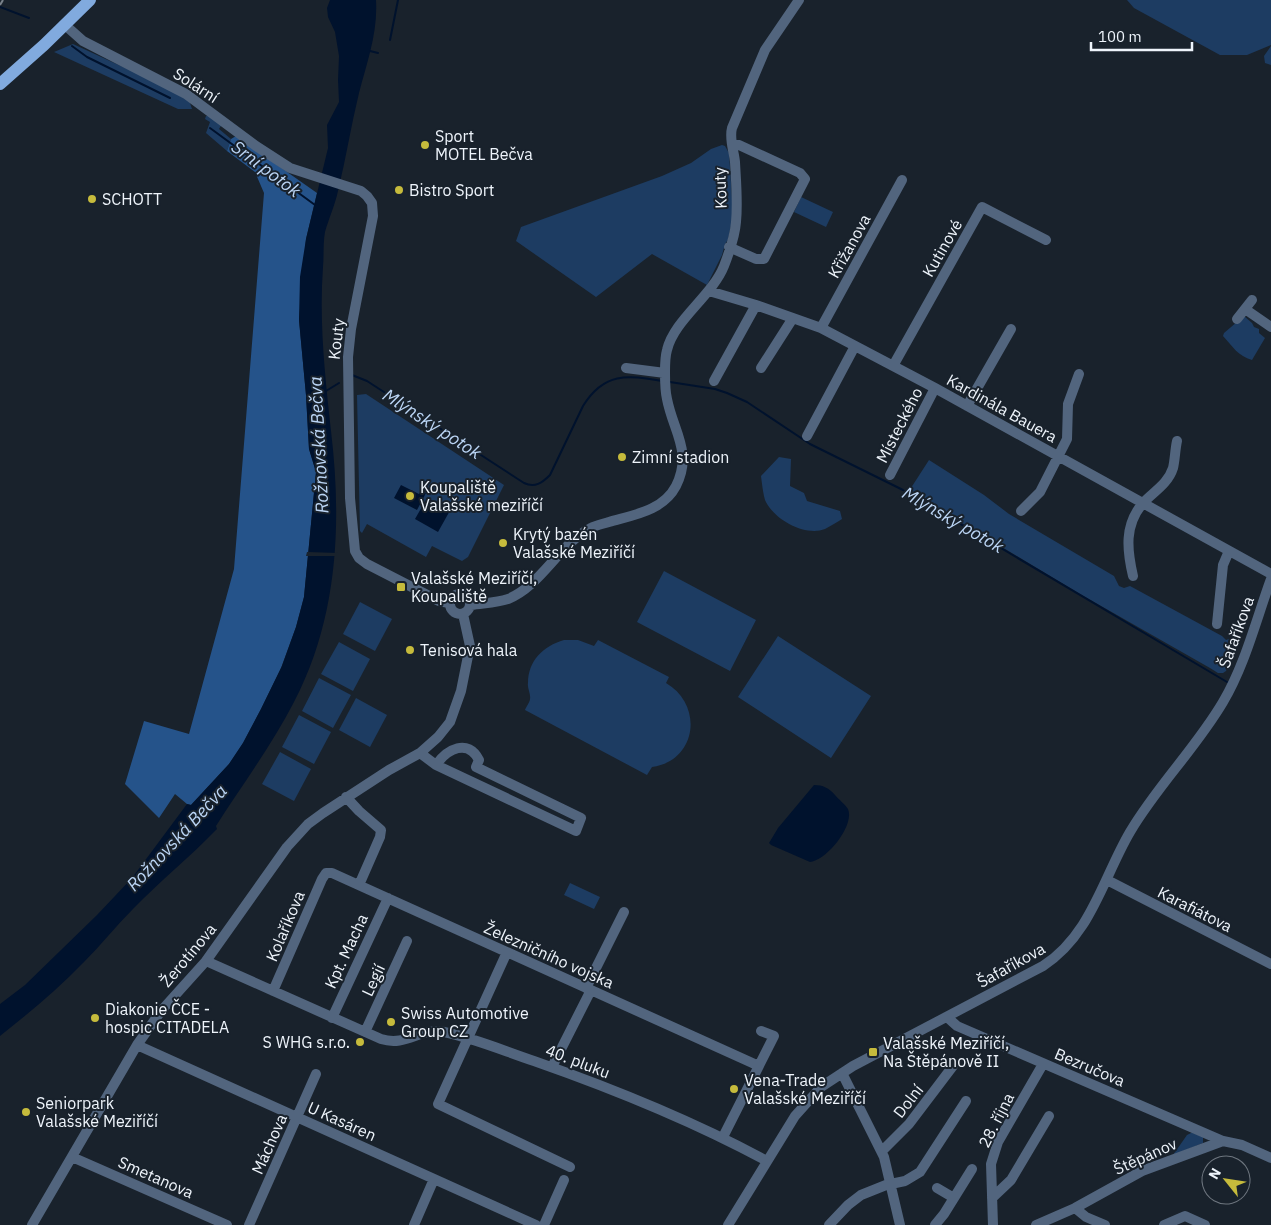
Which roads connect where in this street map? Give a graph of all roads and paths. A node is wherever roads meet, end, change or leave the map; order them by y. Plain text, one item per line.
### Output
1 (90, 0) edge
2 (799, 0) edge
3 (66, 25) junction
4 (0, 84) edge
5 (732, 144) junction
6 (902, 180) dead end
7 (347, 186) joint
8 (1046, 240) dead end
9 (729, 247) junction
10 (709, 291) junction
11 (1252, 300) dead end
12 (756, 305) junction
13 (1245, 309) junction
14 (793, 318) junction
15 (1236, 319) dead end
16 (1271, 327) edge
17 (821, 328) junction
18 (1011, 329) dead end
19 (855, 346) junction
20 (893, 366) junction
21 (626, 368) dead end
22 (761, 368) dead end
23 (665, 373) junction
24 (1079, 374) dead end
25 (714, 381) dead end
26 (935, 388) junction
27 (967, 406) junction
28 (806, 436) dead end
29 (1177, 441) dead end
30 (1058, 456) junction
31 (890, 475) dead end
32 (1143, 503) junction
33 (1021, 511) dead end
34 (1229, 551) junction
35 (1271, 574) edge
36 (1133, 576) dead end
37 (1271, 579) edge
38 (450, 603) junction
39 (471, 604) junction
40 (463, 614) junction
41 (1217, 624) dead end
42 (420, 753) junction
43 (436, 765) junction
44 (476, 767) junction
45 (466, 778) junction
46 (346, 797) junction
47 (326, 874) joint
48 (1106, 880) junction
49 (359, 885) junction
50 (388, 898) junction
51 (624, 912) dead end
52 (407, 941) dead end
53 (507, 952) junction
54 (206, 961) junction
55 (1271, 964) edge
56 (588, 989) junction
57 (273, 991) junction
58 (947, 1017) junction
59 (332, 1018) junction
60 (761, 1031) dead end
61 (365, 1032) junction
62 (468, 1038) junction
63 (136, 1044) junction
64 (1043, 1064) junction
65 (760, 1066) junction
66 (953, 1066) dead end
67 (552, 1067) junction
68 (842, 1073) junction
69 (316, 1074) dead end
70 (966, 1101) dead end
71 (1049, 1116) dead end
72 (297, 1117) junction
73 (723, 1138) junction
74 (1223, 1141) junction
75 (882, 1151) junction
76 (72, 1157) junction
77 (1271, 1158) edge
78 (767, 1161) junction
79 (570, 1167) dead end
80 (972, 1169) dead end
81 (434, 1179) junction
82 (564, 1180) dead end
83 (891, 1184) junction
84 (937, 1188) dead end
85 (954, 1198) junction
86 (992, 1198) junction
87 (1075, 1208) junction
88 (32, 1225) edge
89 (227, 1225) edge
90 (249, 1225) edge
91 (414, 1225) edge
92 (536, 1225) edge
93 (544, 1225) edge
94 (728, 1225) edge
95 (829, 1225) edge
96 (900, 1225) edge
97 (935, 1225) edge
98 (993, 1225) edge
99 (1036, 1225) edge
100 (1105, 1225) edge
101 (1164, 1225) edge
102 (1205, 1225) edge

1 - 3 main road
2 - 5 street, Kouty
3 - 4 main road
3 - 7 street, Solární
5 - 9 street, Kouty
5 - 9 street
6 - 17 street, Křižanova
7 - 38 street, Kouty
8 - 20 street, Kutinové
9 - 10 street, Kouty
10 - 12 street, Kardinála Bauera
10 - 23 street, Kouty
11 - 13 street
12 - 14 street, Kardinála Bauera
12 - 25 street
13 - 15 street
13 - 16 street
14 - 17 street, Kardinála Bauera
14 - 22 street
17 - 19 street, Kardinála Bauera
18 - 27 street
19 - 20 street, Kardinála Bauera
19 - 28 street
20 - 26 street, Kardinála Bauera
21 - 23 street
23 - 39 street, Kouty
24 - 30 street
26 - 27 street, Kardinála Bauera
26 - 31 street, Místeckého
27 - 30 street, Kardinála Bauera
29 - 32 street
30 - 32 street, Kardinála Bauera
30 - 33 street
32 - 34 street, Kardinála Bauera
32 - 36 street
34 - 35 street, Kardinála Bauera
34 - 41 street
37 - 48 street, Šafaříkova
38 - 39 street
38 - 40 street, Kouty
39 - 40 street
40 - 42 street, Žerotínova
42 - 43 street
42 - 46 street, Žerotínova
43 - 44 street
43 - 45 street
44 - 45 street
44 - 45 street
46 - 49 street
46 - 54 street, Žerotínova
47 - 49 street, Železničního vojska
47 - 57 street, Kolaříkova
48 - 55 street, Karafiátova
48 - 58 street, Šafaříkova
49 - 50 street, Železničního vojska
50 - 53 street, Železničního vojska
50 - 59 street, Kpt. Macha
51 - 56 street
52 - 61 street, Legií
53 - 56 street, Železničního vojska
53 - 62 street
54 - 57 street, 40. pluku
54 - 63 street, Žerotínova
56 - 65 street, Železničního vojska
56 - 67 street
57 - 59 street, 40. pluku
58 - 64 street, Bezručova
58 - 68 street, Šafaříkova
59 - 61 street, 40. pluku
60 - 65 street
61 - 62 street, 40. pluku
62 - 67 street, 40. pluku
62 - 79 street
63 - 72 street, U Kasáren
63 - 76 street, Žerotínova
64 - 74 street, Bezručova
64 - 86 street, 28. října
65 - 73 street
66 - 75 street, Dolní
67 - 73 street, 40. pluku
68 - 75 street
68 - 78 street, Šafaříkova
69 - 72 street, Máchova
70 - 83 street
71 - 86 street
72 - 81 street, U Kasáren
72 - 90 street, Máchova
73 - 78 street, 40. pluku
74 - 77 street
74 - 87 street, Štěpánov
75 - 83 street
76 - 88 street, Žerotínova
76 - 89 street, Smetanova
78 - 94 street, Šafaříkova
80 - 85 street
81 - 91 street
81 - 92 street, U Kasáren
82 - 93 street
83 - 95 street
83 - 96 street
84 - 85 street
85 - 97 street
86 - 98 street, 28. října
87 - 99 street, Štěpánov
87 - 100 street
101 - 102 street

